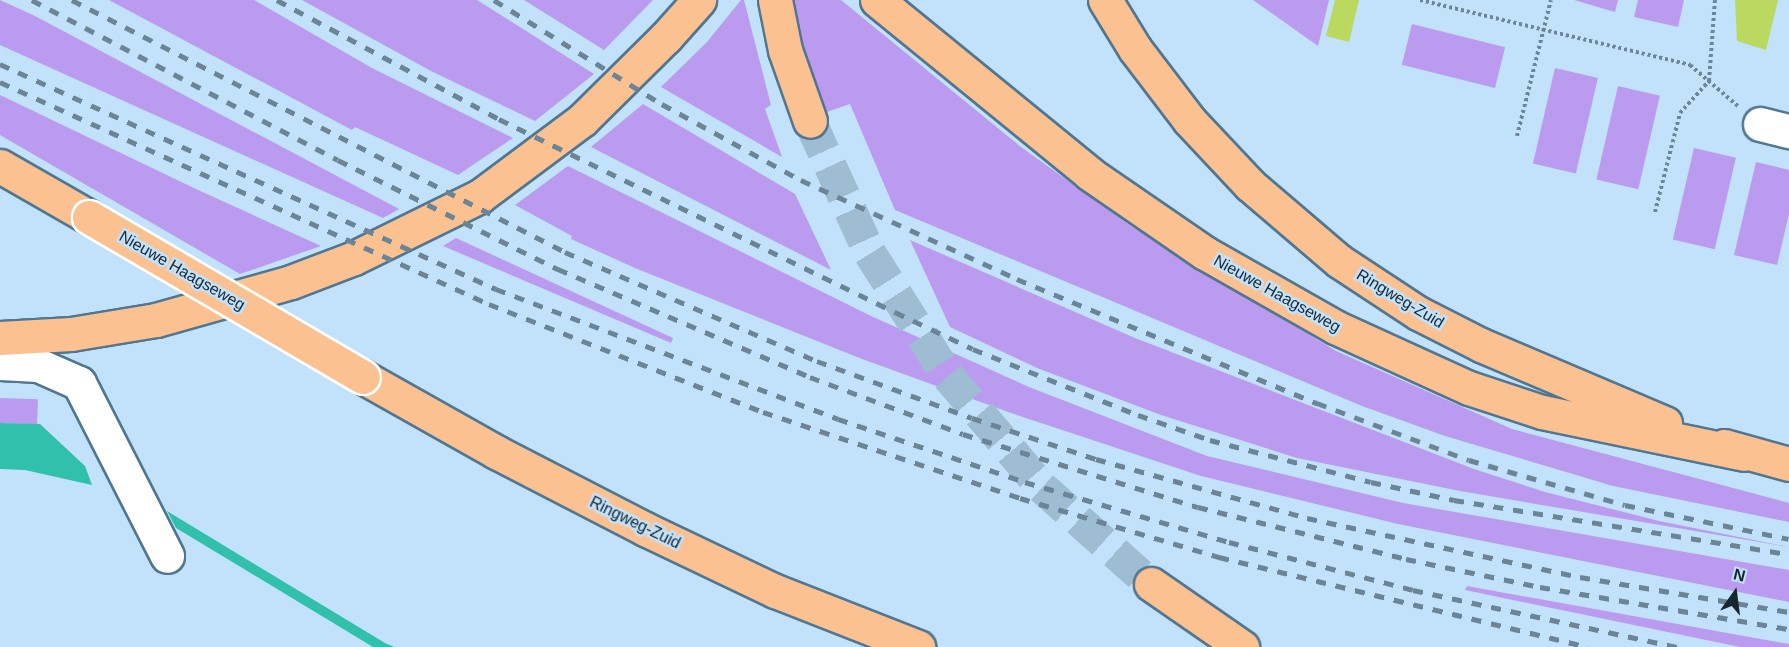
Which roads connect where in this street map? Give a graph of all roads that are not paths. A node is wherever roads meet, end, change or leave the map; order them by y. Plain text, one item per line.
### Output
1 (699, 0) edge
2 (775, 0) edge
3 (1105, 0) edge
4 (880, 2) edge
5 (810, 121) tunnel mouth
6 (0, 166) edge
7 (0, 338) edge
8 (0, 363) edge
9 (363, 377) joint
10 (1744, 454) junction
11 (1789, 464) edge
12 (168, 555) dead end
13 (1151, 584) tunnel mouth
14 (918, 647) edge
15 (1242, 647) edge

1 - 7 highway
2 - 5 highway
3 - 10 highway, Ringweg-Zuid
4 - 10 highway, Nieuwe Haagseweg
6 - 9 highway, Nieuwe Haagseweg, bridge
8 - 12 lane
9 - 14 highway, Ringweg-Zuid
10 - 11 highway, Ringweg-Zuid
13 - 15 highway

